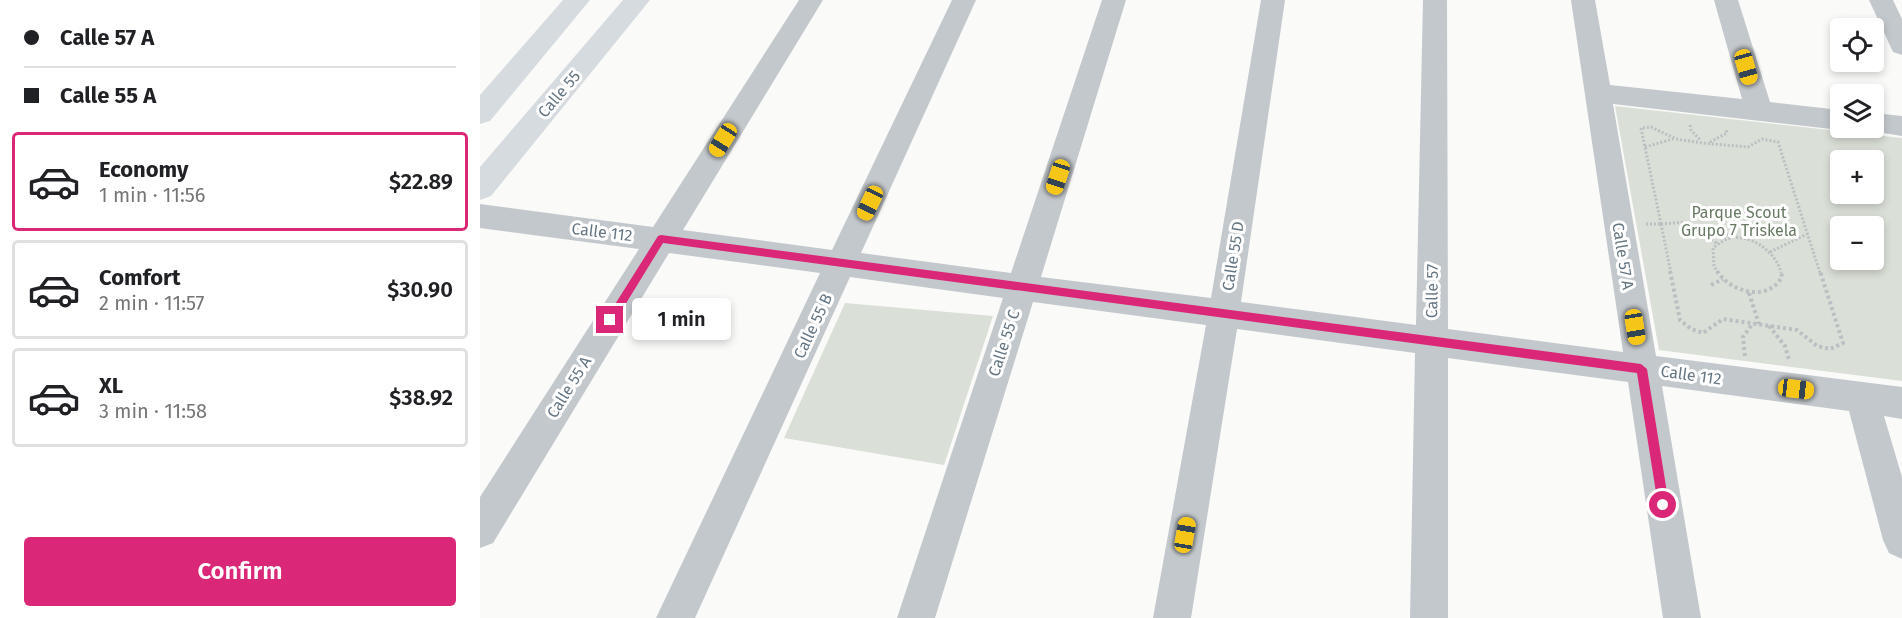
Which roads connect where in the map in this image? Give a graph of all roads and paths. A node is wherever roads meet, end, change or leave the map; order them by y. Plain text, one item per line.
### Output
1 (577, 0) edge
2 (637, 0) edge
3 (811, 0) edge
4 (964, 0) edge
5 (1114, 0) edge
6 (1273, 0) edge
7 (1436, 0) edge
8 (1583, 0) edge
9 (1726, 0) edge
10 (1881, 0) edge
11 (1902, 46) edge
12 (1598, 93) junction
13 (1759, 111) junction
14 (480, 114) edge
15 (1830, 119) edge
16 (1884, 124) edge
17 (1902, 126) edge
18 (1673, 138) junction
19 (1645, 147) junction
20 (480, 188) edge
21 (480, 216) edge
22 (1721, 223) dead end
23 (1618, 224) junction
24 (1661, 224) junction
25 (1808, 234) junction
26 (1731, 238) junction
27 (661, 239) junction
28 (1718, 243) junction
29 (1770, 252) junction
30 (842, 264) junction
31 (1723, 279) junction
32 (1711, 285) dead end
33 (1023, 287) junction
34 (1749, 293) junction
35 (1224, 314) junction
36 (1759, 324) junction
37 (1769, 326) junction
38 (1432, 341) junction
39 (1641, 369) junction
40 (1796, 389) junction
41 (1862, 398) junction
42 (1902, 403) edge
43 (480, 530) edge
44 (1902, 540) edge
45 (675, 618) edge
46 (916, 618) edge
47 (1172, 618) edge
48 (1429, 618) edge
49 (1682, 618) edge

1 - 14 main road
2 - 20 main road, Calle 55
3 - 27 street, Calle 55 A
4 - 30 street, Calle 55 B
5 - 33 street, Calle 55 C
6 - 35 street, Calle 55 D
7 - 38 street, Calle 57
8 - 12 street, Calle 57 A
9 - 13 street
10 - 11 street
12 - 13 street
12 - 23 street, Calle 57 A
13 - 15 street
16 - 17 street
18 - 19 path
18 - 19 path
18 - 25 path
19 - 24 path
21 - 27 street, Calle 112
22 - 26 path
23 - 24 path
23 - 39 street, Calle 57 A
24 - 28 path
24 - 36 path
25 - 29 path
25 - 37 path
26 - 28 path
26 - 29 path
27 - 30 street, Calle 112
27 - 43 street, Calle 55 A
28 - 31 path
29 - 34 path
30 - 33 street, Calle 112
30 - 45 street, Calle 55 B
31 - 32 path
31 - 34 path
33 - 35 street, Calle 112
33 - 46 street, Calle 55 C
34 - 36 path
35 - 38 street, Calle 112
35 - 47 street, Calle 55 D
36 - 37 path
37 - 40 path
38 - 39 street, Calle 112
38 - 48 street, Calle 57
39 - 40 street, Calle 112
39 - 49 street, Calle 57 A
40 - 41 street, Calle 112
41 - 42 street, Calle 112
41 - 44 street

